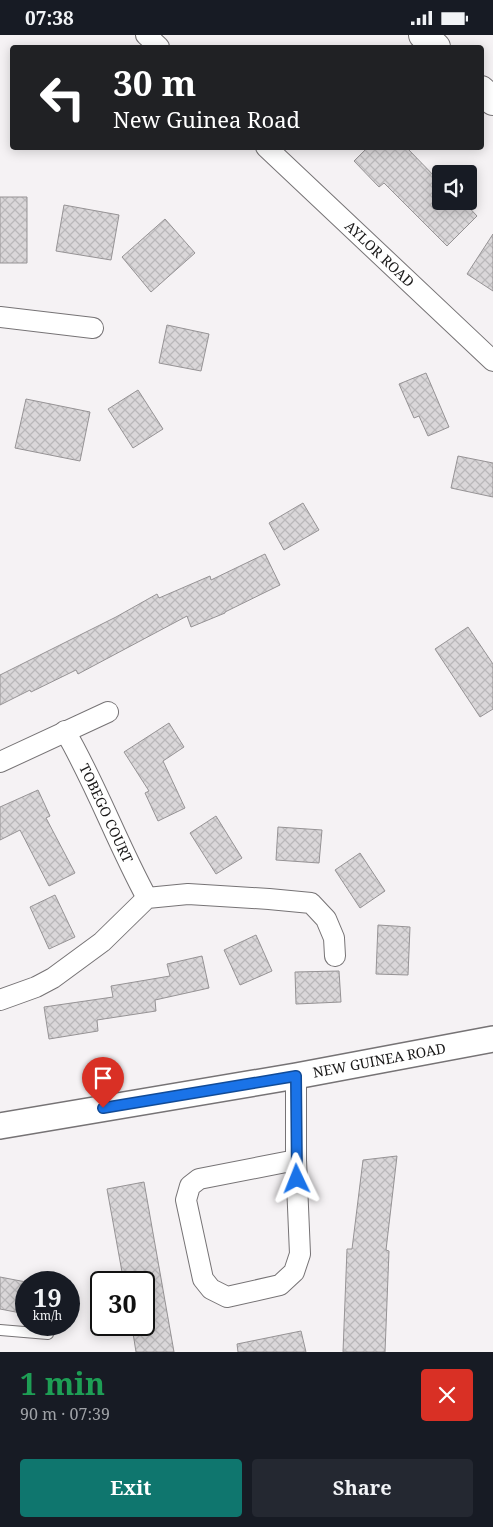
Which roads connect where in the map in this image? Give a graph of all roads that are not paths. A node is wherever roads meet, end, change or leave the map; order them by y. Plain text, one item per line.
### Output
1 (146, 35) edge
2 (423, 35) edge
3 (157, 45) edge
4 (434, 45) edge
5 (269, 150) edge
6 (0, 317) edge
7 (93, 328) dead end
8 (493, 361) edge
9 (108, 712) dead end
10 (65, 731) junction
11 (0, 762) edge
12 (147, 898) junction
13 (335, 956) dead end
14 (0, 1000) edge
15 (493, 1039) edge
16 (296, 1076) junction
17 (0, 1126) edge
18 (296, 1160) junction
19 (0, 1330) edge
20 (15, 1331) edge

1 - 3 street
2 - 4 main road
5 - 8 street, AYLOR ROAD
6 - 7 street
9 - 10 street
10 - 11 street
10 - 12 street, TOBEGO COURT
12 - 13 street
12 - 14 street
15 - 16 street, NEW GUINEA ROAD
16 - 17 street, NEW GUINEA ROAD
16 - 18 street
18 - 18 street
19 - 20 lane

